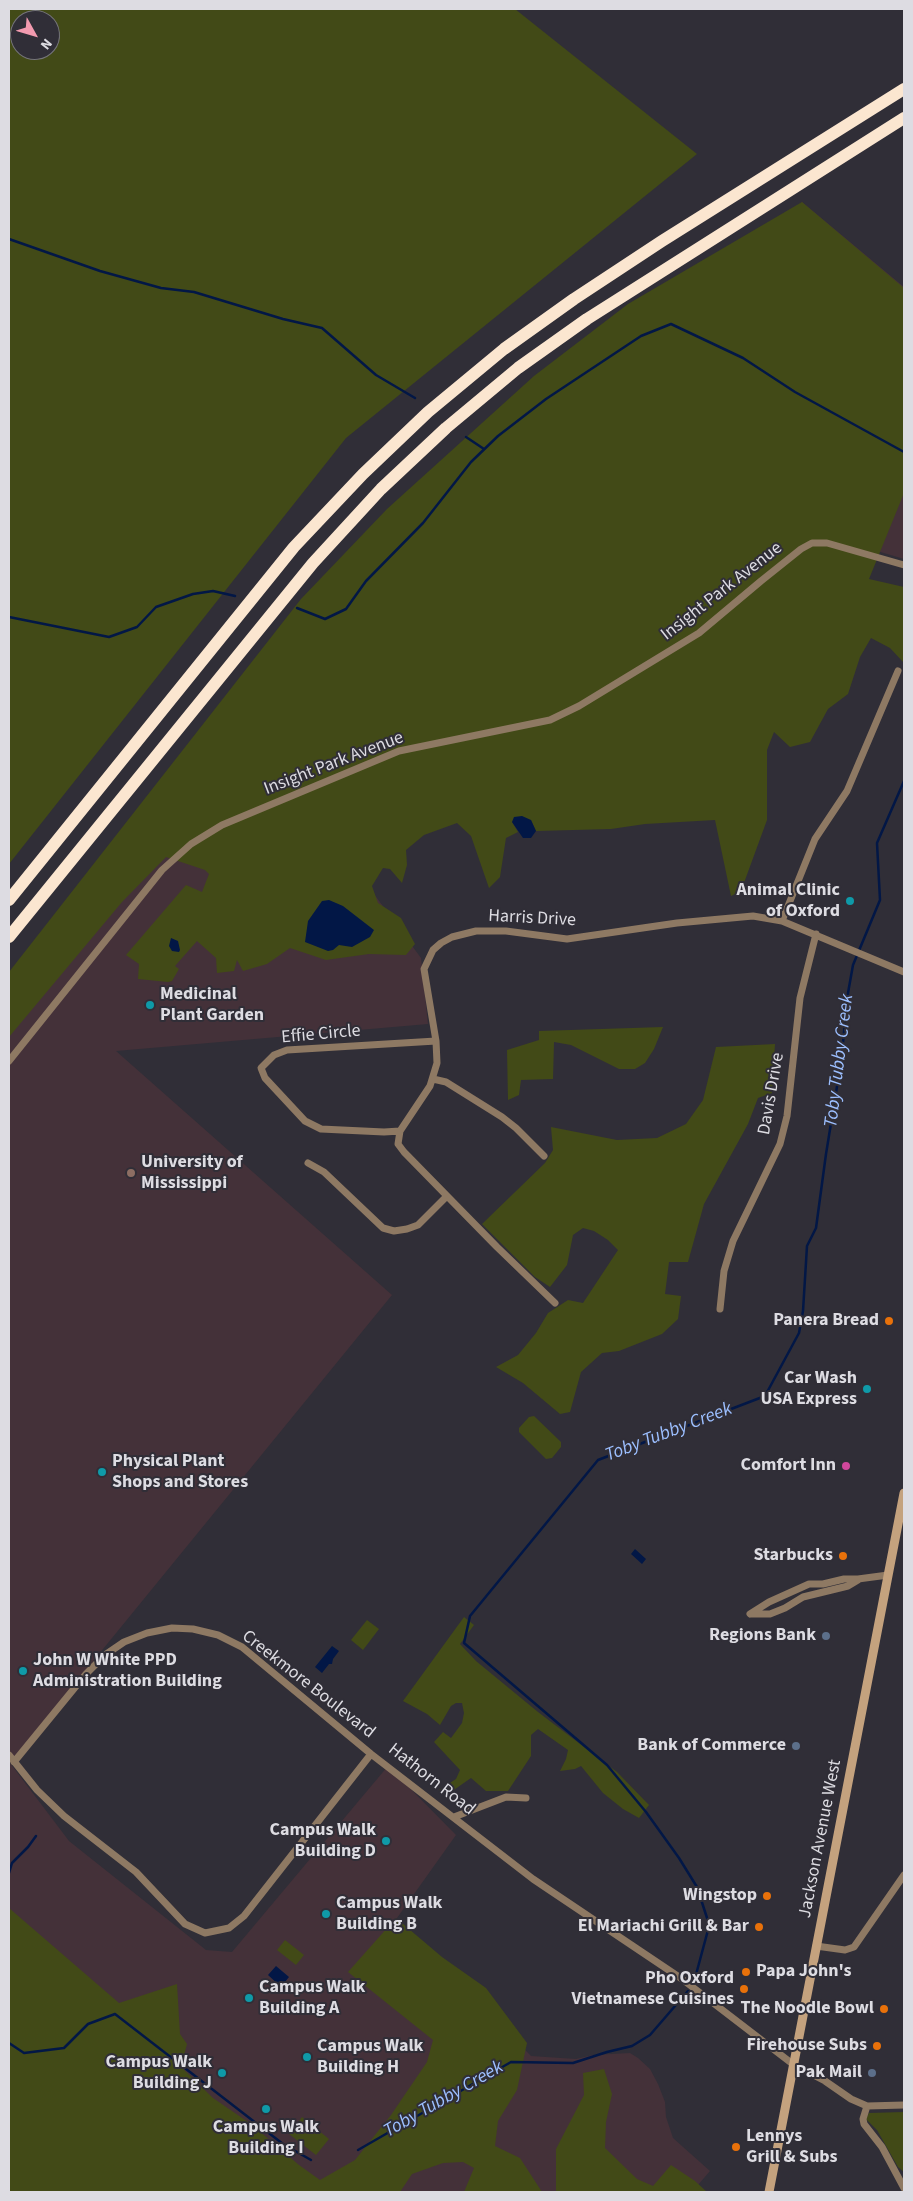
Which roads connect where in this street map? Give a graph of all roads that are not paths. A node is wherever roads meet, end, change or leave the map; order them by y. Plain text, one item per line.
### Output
1 (904, 89) edge
2 (904, 118) edge
3 (904, 565) edge
4 (898, 671) dead end
5 (9, 900) edge
6 (782, 922) junction
7 (816, 934) junction
8 (9, 937) edge
9 (904, 972) edge
10 (436, 1041) junction
11 (9, 1061) edge
12 (433, 1079) junction
13 (400, 1131) junction
14 (544, 1156) dead end
15 (308, 1164) dead end
16 (448, 1196) junction
17 (555, 1303) dead end
18 (720, 1309) dead end
19 (904, 1493) edge
20 (888, 1575) junction
21 (858, 1580) junction
22 (371, 1754) junction
23 (9, 1755) edge
24 (14, 1762) junction
25 (526, 1798) dead end
26 (454, 1817) junction
27 (904, 1875) edge
28 (816, 1946) junction
29 (794, 2064) junction
30 (904, 2105) edge
31 (867, 2106) junction
32 (904, 2188) edge
33 (769, 2192) edge

1 - 5 highway
2 - 8 highway
3 - 11 street, Insight Park Avenue
4 - 6 street
6 - 7 street, Harris Drive
6 - 10 street, Harris Drive
7 - 9 street, Harris Drive
7 - 18 street, Davis Drive
10 - 12 street, Harris Drive
10 - 13 street, Effie Circle
12 - 13 street, Harris Drive
12 - 14 street
13 - 16 street
15 - 16 street
16 - 17 street
19 - 20 main road, Jackson Avenue West
20 - 21 street
20 - 28 main road, Jackson Avenue West
21 - 21 street
22 - 24 street, Creekmore Boulevard
22 - 24 street, Hathorn Road
22 - 26 street, Hathorn Road
23 - 24 street, Hathorn Road
25 - 26 street
26 - 29 street, Hathorn Road
27 - 28 street
28 - 29 main road, Jackson Avenue West
29 - 31 street, Hathorn Road
29 - 33 main road, Jackson Avenue West
30 - 31 street
31 - 32 street

